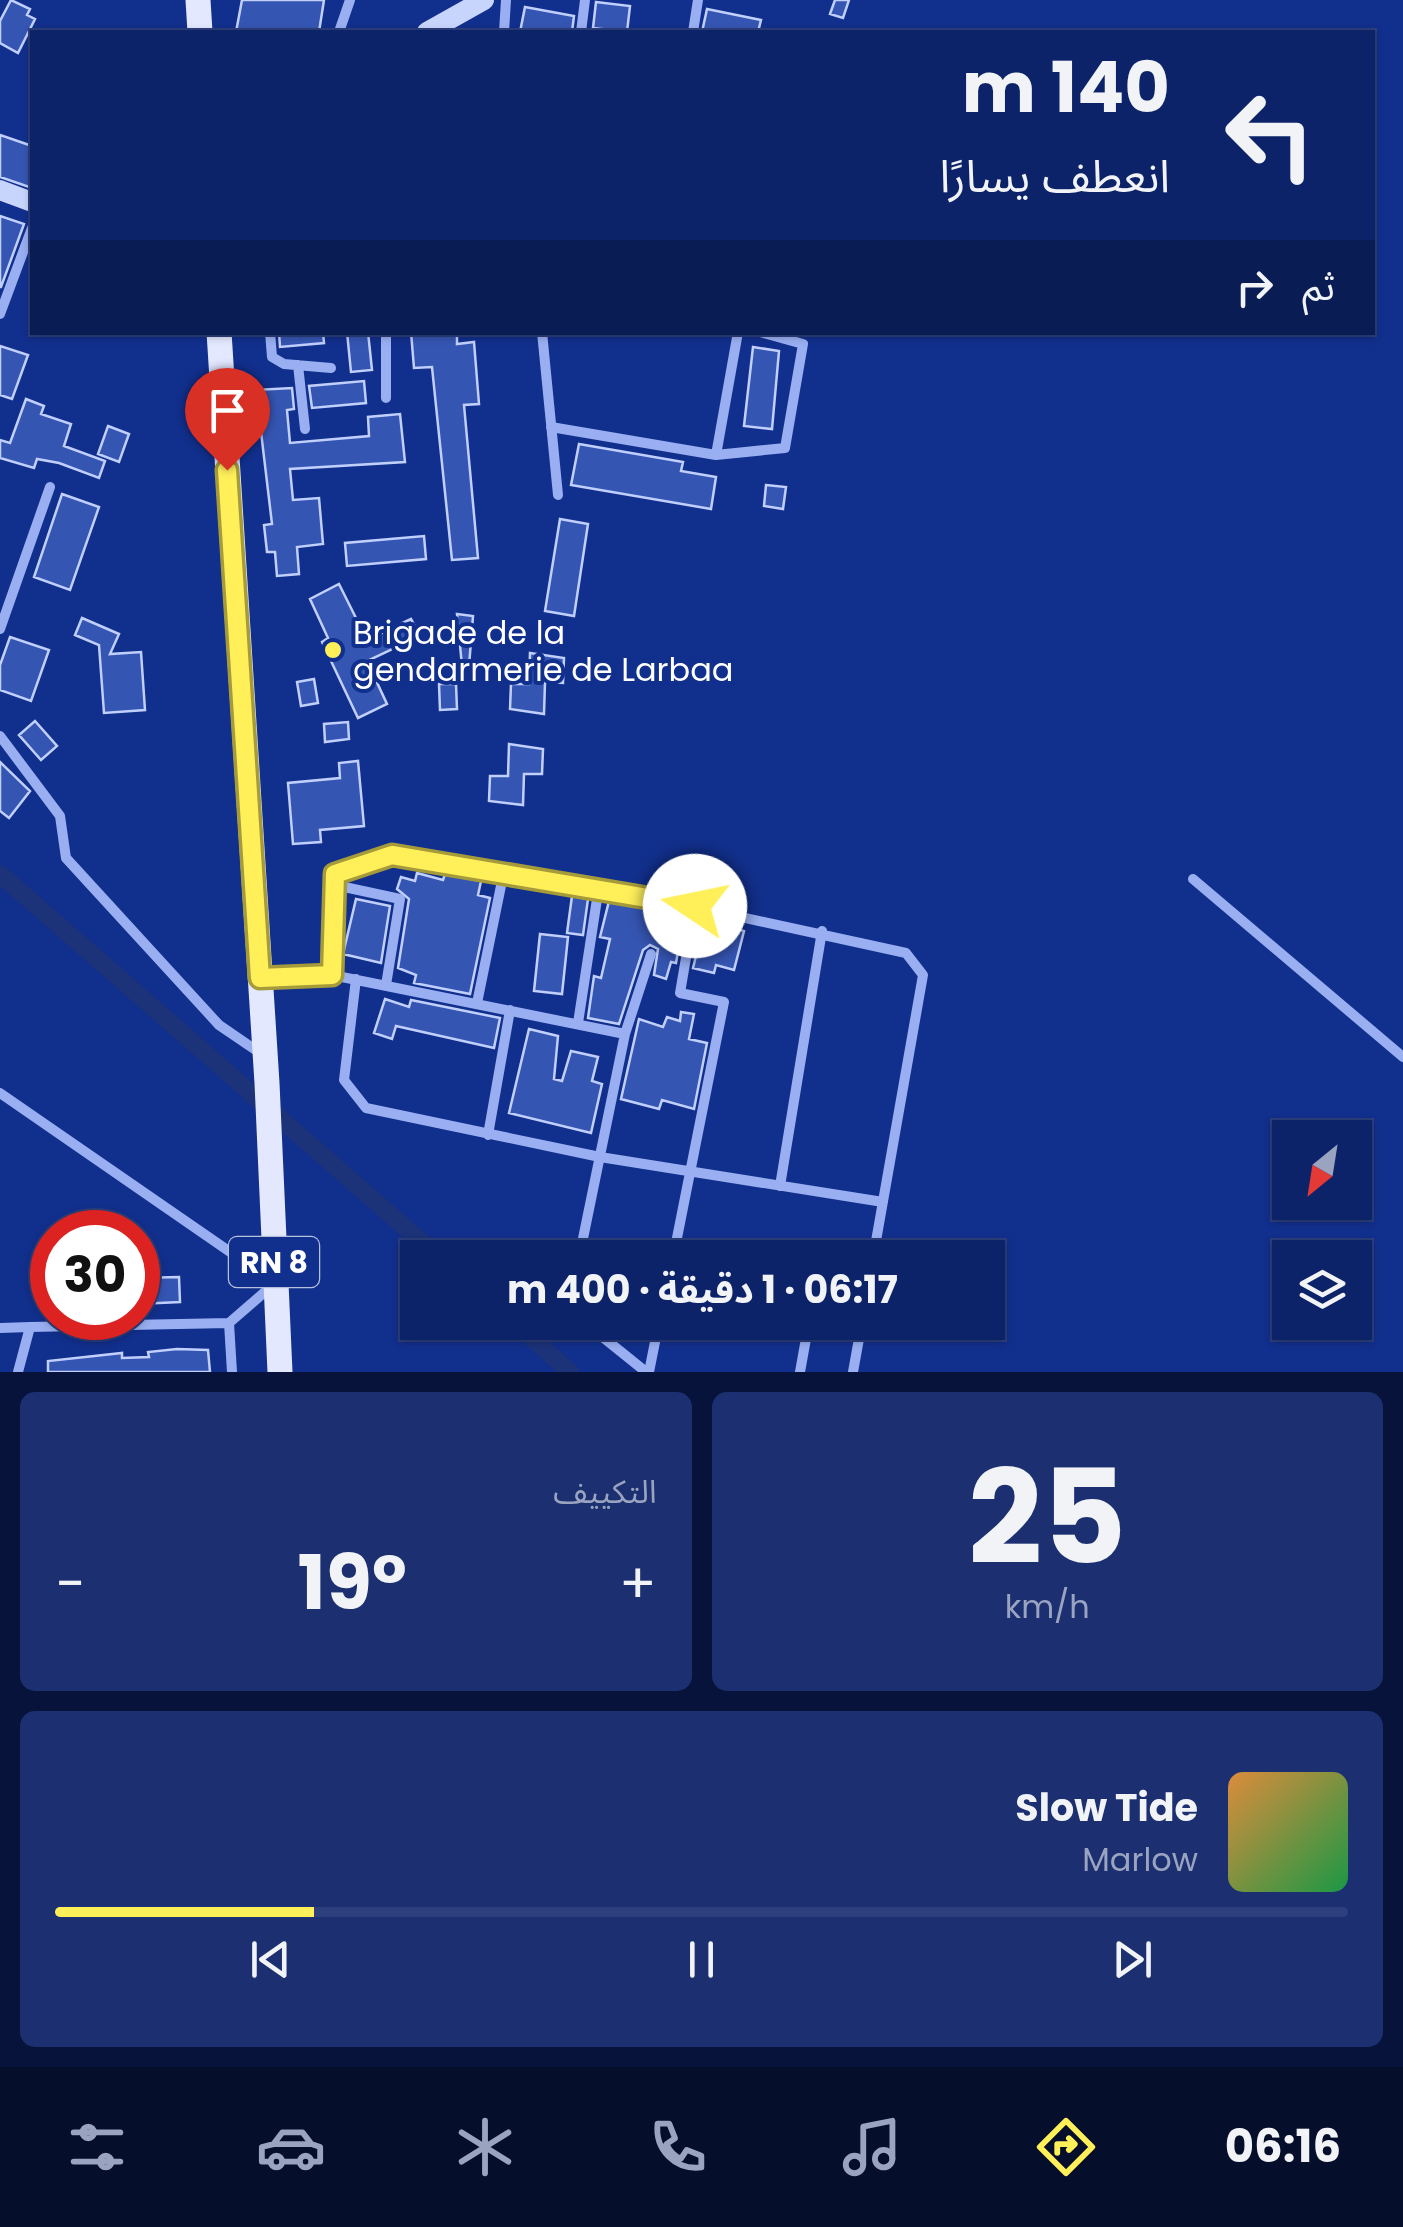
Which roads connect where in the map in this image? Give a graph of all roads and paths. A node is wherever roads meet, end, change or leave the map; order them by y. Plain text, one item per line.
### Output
1 (198, 0) edge
2 (350, 0) edge
3 (484, 0) edge
4 (506, 0) edge
5 (585, 0) edge
6 (698, 0) edge
7 (200, 30) edge
8 (340, 30) edge
9 (430, 30) edge
10 (504, 30) edge
11 (581, 30) edge
12 (693, 30) edge
13 (0, 190) edge
14 (30, 201) edge
15 (30, 233) edge
16 (0, 314) edge
17 (219, 335) edge
18 (270, 335) edge
19 (386, 335) edge
20 (542, 335) edge
21 (737, 335) edge
22 (771, 335) edge
23 (298, 366) junction
24 (332, 368) dead end
25 (386, 398) dead end
26 (551, 427) junction
27 (305, 429) dead end
28 (716, 455) junction
29 (50, 487) dead end
30 (558, 496) dead end
31 (0, 629) edge
32 (0, 736) edge
33 (503, 876) junction
34 (1193, 879) dead end
35 (335, 885) junction
36 (599, 886) junction
37 (695, 906) junction
38 (822, 931) junction
39 (651, 954) dead end
40 (332, 975) junction
41 (260, 978) junction
42 (356, 979) junction
43 (386, 985) junction
44 (477, 1003) junction
45 (510, 1010) junction
46 (578, 1023) junction
47 (625, 1034) junction
48 (265, 1057) junction
49 (1403, 1057) edge
50 (0, 1093) edge
51 (488, 1136) junction
52 (600, 1156) junction
53 (691, 1172) junction
54 (780, 1186) junction
55 (883, 1202) junction
56 (583, 1240) edge
57 (677, 1240) edge
58 (876, 1240) edge
59 (275, 1283) junction
60 (229, 1322) junction
61 (160, 1324) edge
62 (30, 1327) joint
63 (0, 1328) edge
64 (607, 1340) edge
65 (655, 1340) edge
66 (806, 1340) edge
67 (858, 1340) edge
68 (18, 1372) edge
69 (232, 1372) edge
70 (280, 1372) edge
71 (648, 1372) edge
72 (800, 1372) edge
73 (852, 1372) edge

1 - 7 main road
2 - 8 street
3 - 9 main road
4 - 10 street
5 - 11 street
6 - 12 street
13 - 14 main road
15 - 16 street
17 - 41 main road, RN 8
18 - 23 street
19 - 25 street
20 - 26 street
21 - 28 street
22 - 28 street
23 - 24 street
23 - 27 street
26 - 28 street
26 - 30 street
29 - 31 street
32 - 48 street
33 - 35 street
33 - 36 street
33 - 44 street
34 - 49 street
35 - 40 street
35 - 43 street
36 - 37 street
36 - 46 street
37 - 38 street
37 - 53 street
38 - 54 street
38 - 55 street
39 - 47 street
40 - 41 street
40 - 42 street
41 - 48 main road, RN 8
42 - 43 street
42 - 51 street
43 - 44 street
44 - 45 street
45 - 46 street
45 - 51 street
46 - 47 street
47 - 52 street
48 - 59 main road, RN 8
50 - 59 street
51 - 52 street
52 - 53 street
52 - 56 street
53 - 54 street
53 - 57 street
54 - 55 street
55 - 58 street
59 - 60 street
59 - 70 main road, RN 8
60 - 61 street
60 - 69 street
62 - 63 street
62 - 68 street
64 - 71 street
65 - 71 street
66 - 72 street
67 - 73 street

